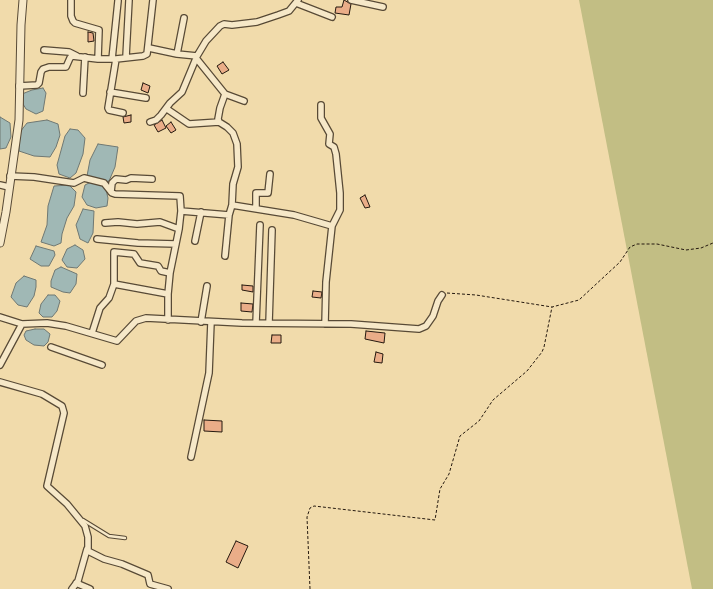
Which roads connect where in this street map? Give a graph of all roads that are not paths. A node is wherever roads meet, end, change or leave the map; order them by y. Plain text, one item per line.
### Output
1 (23, 0) edge
2 (71, 0) edge
3 (129, 0) edge
4 (153, 0) edge
5 (351, 0) edge
6 (118, 1) edge
7 (297, 1) edge
8 (383, 7) dead end
9 (332, 17) dead end
10 (184, 18) dead end
11 (149, 48) junction
12 (44, 50) dead end
13 (177, 54) junction
14 (76, 56) junction
15 (85, 57) junction
16 (126, 57) junction
17 (196, 57) junction
18 (98, 59) junction
19 (114, 59) junction
20 (19, 86) junction
21 (110, 92) junction
22 (83, 93) dead end
23 (225, 94) junction
24 (146, 98) dead end
25 (244, 101) dead end
26 (321, 105) dead end
27 (167, 109) junction
28 (123, 113) dead end
29 (150, 122) dead end
30 (219, 122) junction
31 (270, 174) dead end
32 (10, 176) junction
33 (152, 179) dead end
34 (0, 185) edge
35 (9, 187) junction
36 (111, 192) junction
37 (232, 205) junction
38 (256, 208) junction
39 (181, 210) junction
40 (201, 212) junction
41 (230, 216) junction
42 (105, 222) dead end
43 (260, 225) dead end
44 (332, 226) junction
45 (179, 229) junction
46 (272, 230) dead end
47 (97, 238) dead end
48 (195, 241) dead end
49 (0, 243) edge
50 (176, 244) junction
51 (226, 256) dead end
52 (170, 274) junction
53 (114, 284) junction
54 (207, 286) dead end
55 (168, 294) junction
56 (442, 295) road end
57 (0, 317) edge
58 (168, 320) junction
59 (202, 322) junction
60 (211, 322) junction
61 (256, 323) junction
62 (269, 323) junction
63 (22, 324) junction
64 (325, 324) junction
65 (92, 333) junction
66 (51, 347) dead end
67 (0, 365) edge
68 (102, 365) dead end
69 (0, 382) edge
70 (191, 457) dead end
71 (77, 517) junction
72 (125, 538) dead end
73 (87, 549) junction
74 (76, 583) junction
75 (72, 589) edge
76 (90, 589) edge
77 (168, 589) edge

1 - 20 street
2 - 18 street
3 - 16 street
4 - 11 street
5 - 8 street
6 - 19 street
7 - 9 street
7 - 17 street
10 - 13 street
11 - 13 street
11 - 16 street
12 - 14 street
13 - 17 street
14 - 15 street
14 - 20 street
15 - 18 street
15 - 22 street
16 - 19 street
17 - 23 street
17 - 27 street
18 - 19 street
19 - 21 street
20 - 32 street
21 - 24 street
21 - 28 street
23 - 25 street
23 - 30 street
26 - 44 street
27 - 29 street
27 - 30 street
30 - 37 street
31 - 38 street
32 - 35 street
32 - 36 street
33 - 36 street
34 - 35 street
35 - 49 street
36 - 39 street
37 - 38 street
37 - 41 street
38 - 44 street
39 - 40 street
39 - 45 street
40 - 41 street
40 - 48 street
41 - 51 street
42 - 45 street
43 - 61 street
44 - 64 street
45 - 50 street
46 - 62 street
47 - 50 street
50 - 52 street
52 - 53 street
52 - 55 street
53 - 55 street
53 - 65 street
54 - 59 street
55 - 58 street
56 - 64 street
57 - 63 street
58 - 59 street
58 - 65 street
59 - 60 street
60 - 61 street
60 - 70 street
61 - 62 street
62 - 64 street
63 - 65 street
63 - 67 street
66 - 68 street
69 - 71 street
71 - 72 lane
71 - 73 street
73 - 74 street
73 - 77 street
74 - 75 street
74 - 76 street

